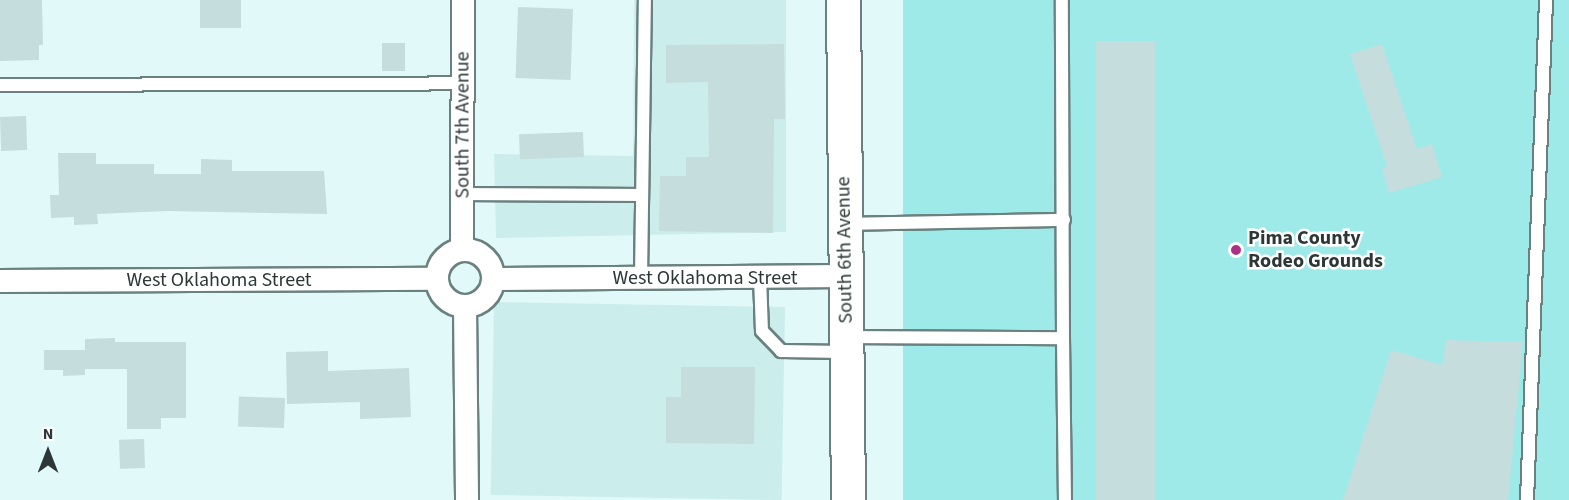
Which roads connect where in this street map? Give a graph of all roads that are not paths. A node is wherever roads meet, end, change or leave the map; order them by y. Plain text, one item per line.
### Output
1 (463, 0) edge
2 (645, 0) edge
3 (843, 0) edge
4 (1062, 0) edge
5 (1546, 0) edge
6 (463, 83) junction
7 (0, 85) edge
8 (463, 194) junction
9 (640, 195) junction
10 (1064, 220) junction
11 (845, 224) junction
12 (462, 250) junction
13 (845, 276) junction
14 (760, 277) junction
15 (641, 278) junction
16 (437, 279) junction
17 (494, 279) junction
18 (0, 281) edge
19 (465, 306) junction
20 (1063, 338) junction
21 (846, 344) junction
22 (467, 500) edge
23 (848, 500) edge
24 (1065, 500) edge
25 (1527, 500) edge

1 - 6 street, South 7th Avenue
2 - 9 lane
3 - 11 main road, South 6th Avenue
4 - 10 lane
5 - 25 lane
6 - 7 lane
6 - 8 street, South 7th Avenue
8 - 9 lane
8 - 12 street, South 7th Avenue
9 - 15 lane
10 - 11 lane
10 - 20 lane
11 - 13 main road, South 6th Avenue
12 - 16 street
12 - 17 street
13 - 14 street, West Oklahoma Street
13 - 21 main road, South 6th Avenue
14 - 15 street, West Oklahoma Street
14 - 21 lane
15 - 17 street, West Oklahoma Street
16 - 18 street, West Oklahoma Street
16 - 19 street
17 - 19 street
19 - 22 street
20 - 21 lane
20 - 24 lane
21 - 23 main road, South 6th Avenue

